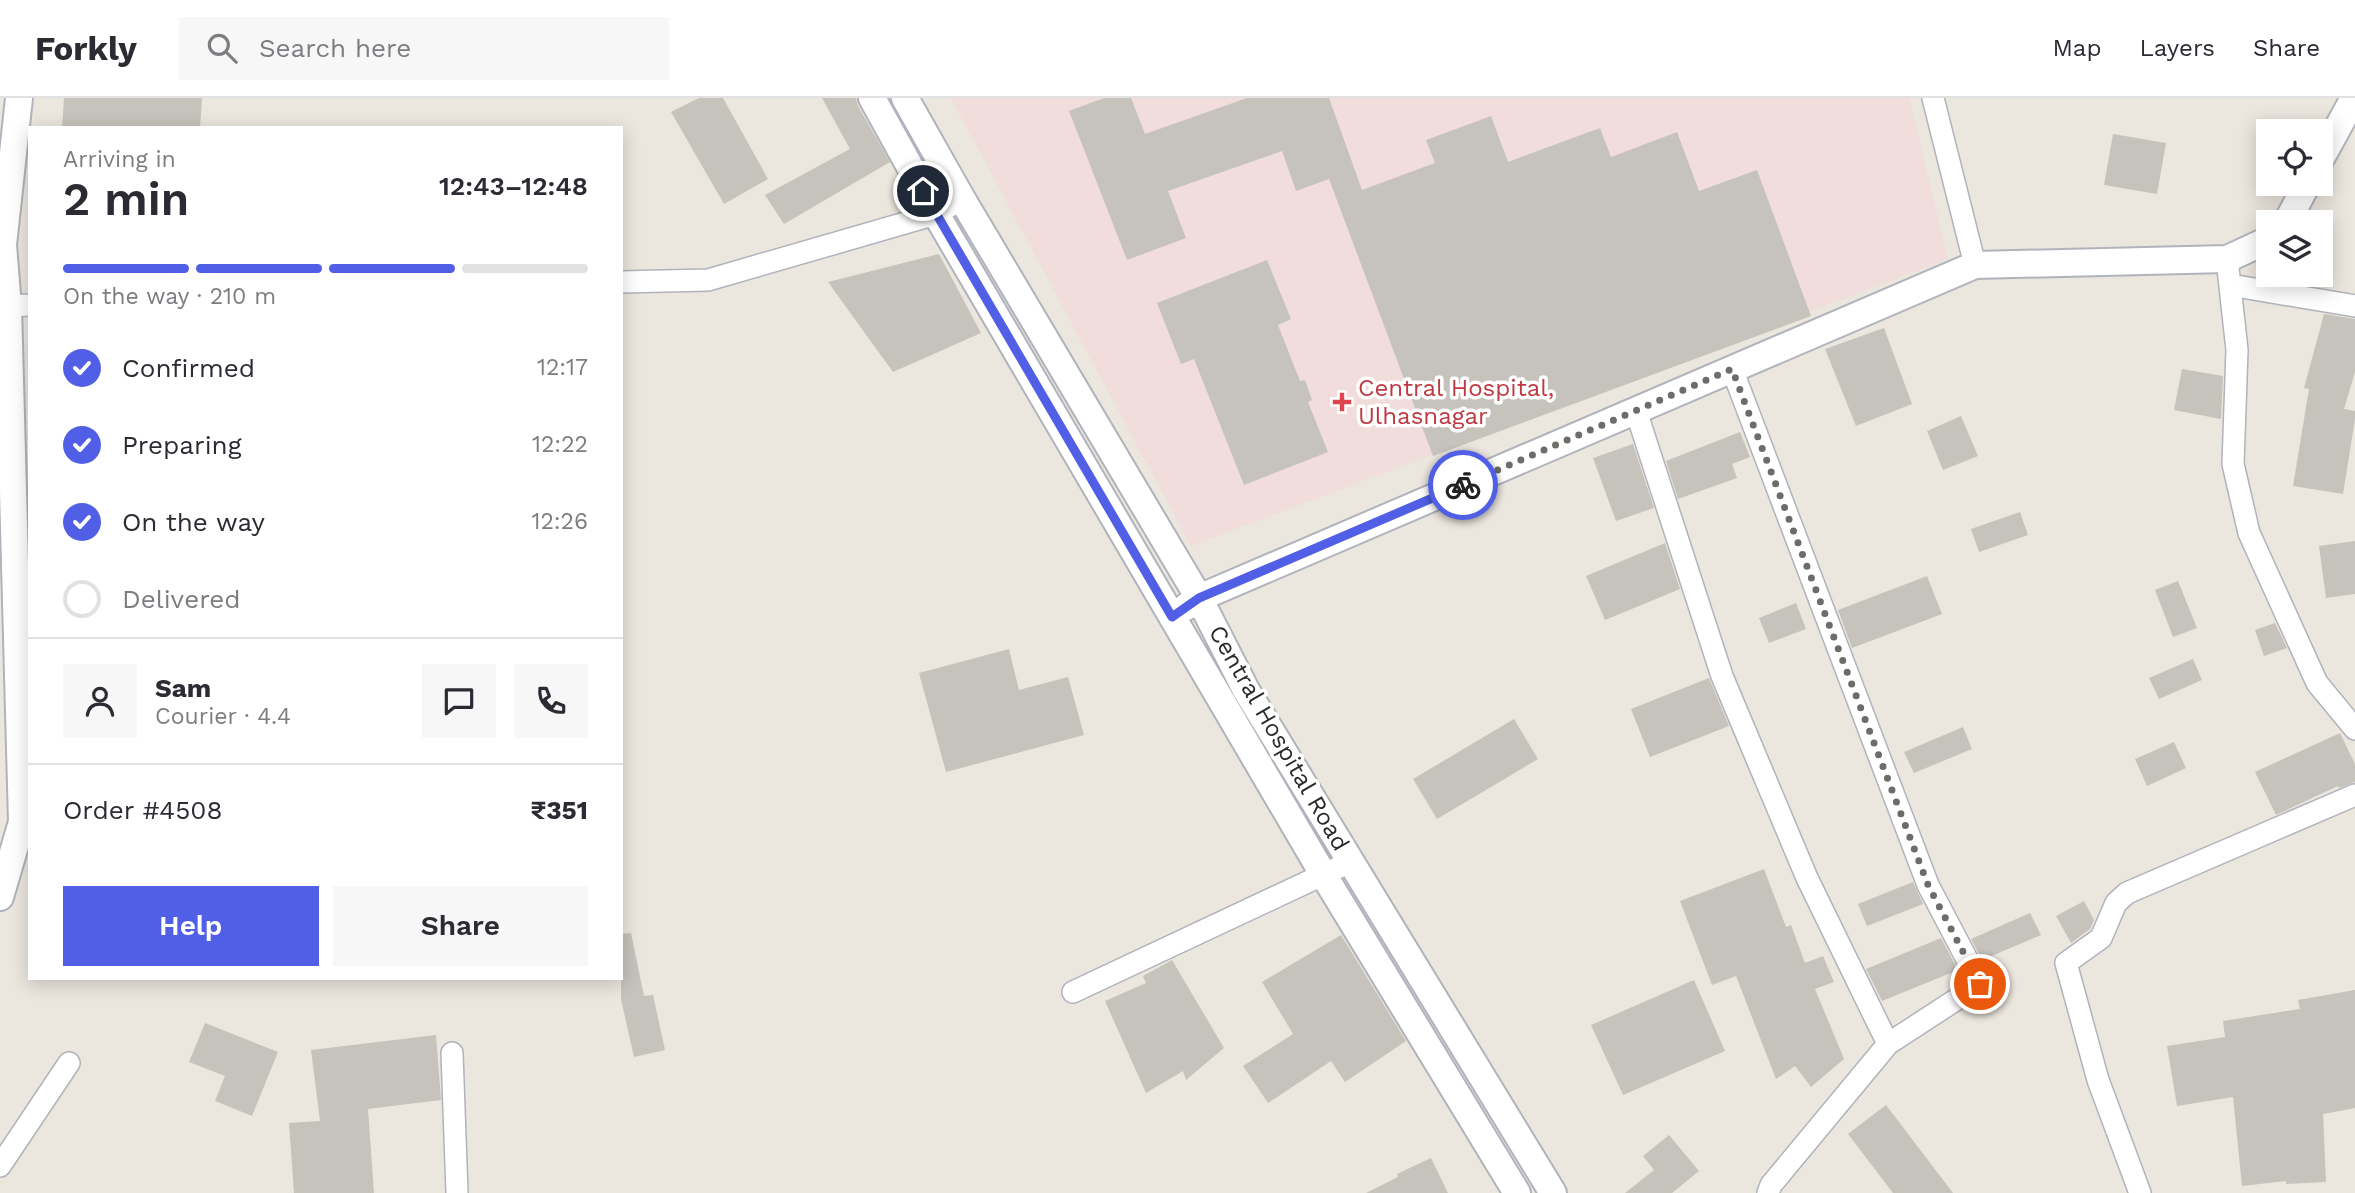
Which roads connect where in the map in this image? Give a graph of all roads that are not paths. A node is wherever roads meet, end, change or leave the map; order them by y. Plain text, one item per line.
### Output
1 (19, 98) edge
2 (872, 98) edge
3 (905, 98) edge
4 (1933, 98) edge
5 (2354, 98) edge
6 (2333, 136) edge
7 (962, 199) junction
8 (936, 214) junction
9 (1, 245) edge
10 (2256, 250) edge
11 (1975, 265) junction
12 (2228, 272) junction
13 (623, 282) edge
14 (19, 306) edge
15 (2355, 306) edge
16 (1732, 369) junction
17 (1636, 411) junction
18 (1199, 598) junction
19 (1172, 617) junction
20 (25, 710) edge
21 (2355, 729) edge
22 (2355, 795) edge
23 (1350, 862) junction
24 (1323, 874) junction
25 (0, 897) edge
26 (1073, 992) dead end
27 (1888, 1044) junction
28 (452, 1053) dead end
29 (69, 1063) dead end
30 (0, 1166) edge
31 (457, 1193) edge
32 (1517, 1193) edge
33 (1553, 1193) edge
34 (1768, 1193) edge
35 (2140, 1193) edge

1 - 9 street
2 - 8 street, Central Hospital Road
3 - 7 street, Central Hospital Road
4 - 11 street
5 - 6 street
7 - 8 street
7 - 18 street, Central Hospital Road
8 - 13 street
8 - 19 street, Central Hospital Road
9 - 14 street
10 - 12 street
11 - 12 street
11 - 16 street
12 - 15 street
12 - 21 street
14 - 20 street
16 - 17 street
16 - 27 street
17 - 18 street
17 - 27 street
18 - 19 street
18 - 23 street, Central Hospital Road
19 - 24 street, Central Hospital Road
20 - 25 street
22 - 35 street
23 - 24 street
23 - 33 street, Central Hospital Road
24 - 26 street
24 - 32 street, Central Hospital Road
27 - 34 street
28 - 31 street
29 - 30 street

